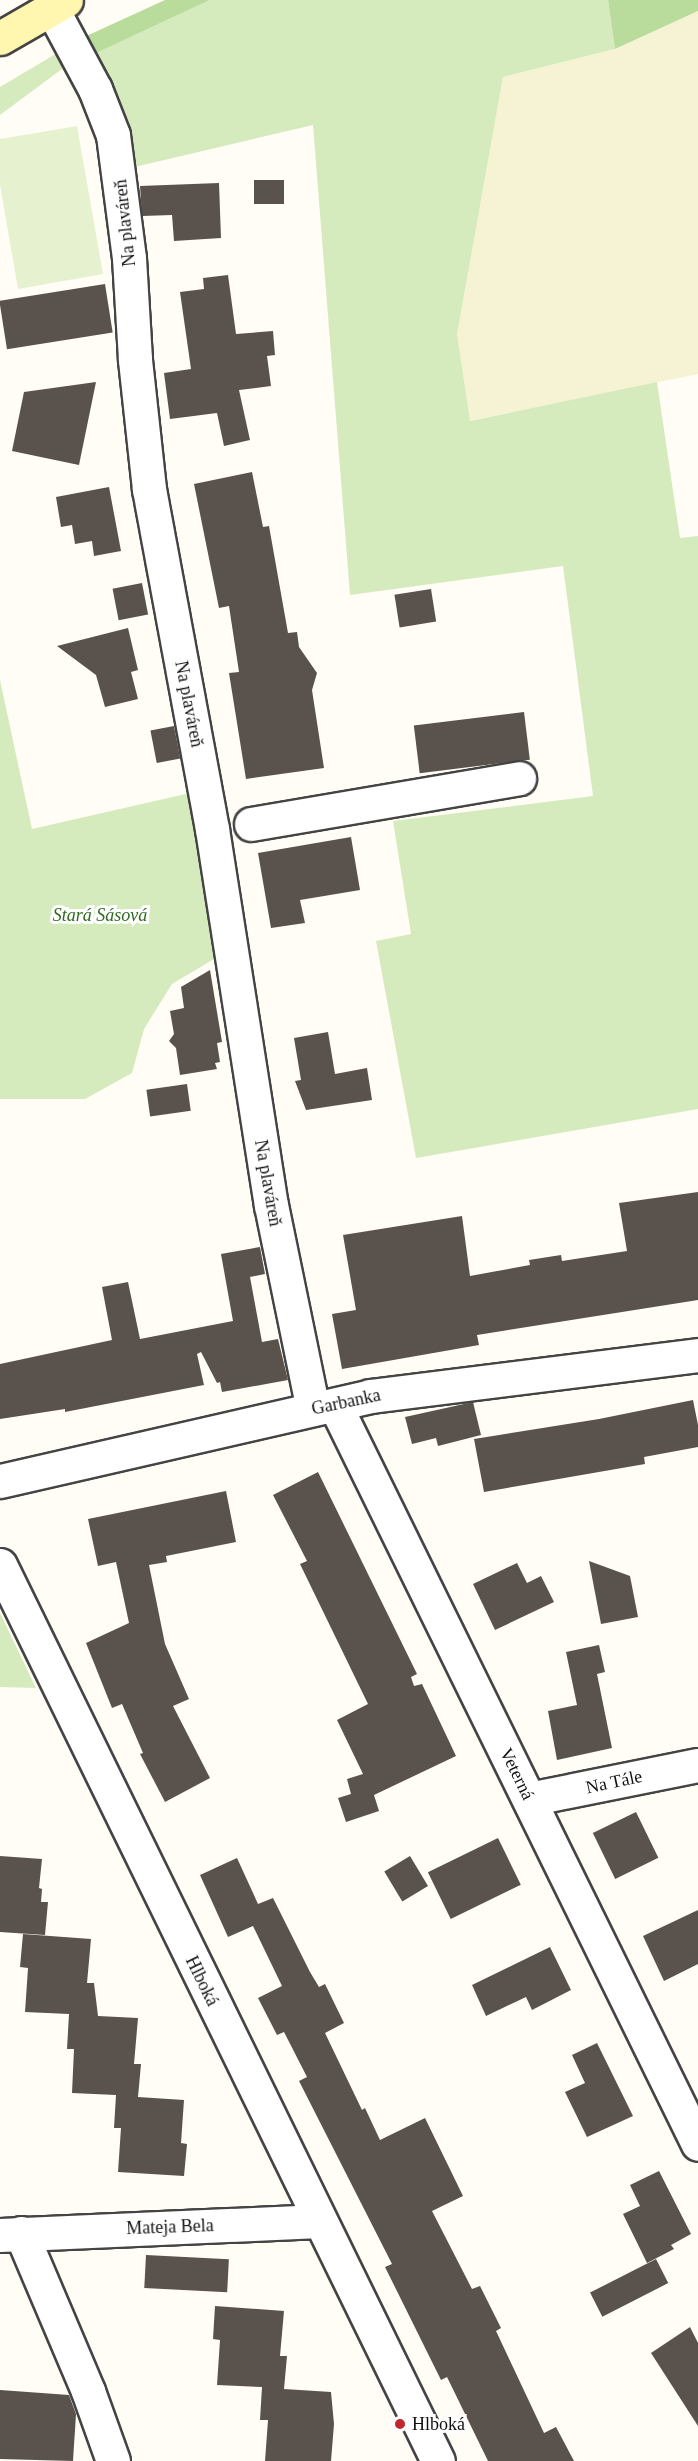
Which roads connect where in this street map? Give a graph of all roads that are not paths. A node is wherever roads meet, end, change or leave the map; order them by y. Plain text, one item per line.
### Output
1 (58, 4) edge
2 (0, 38) edge
3 (519, 778) dead end
4 (251, 824) dead end
5 (698, 1355) edge
6 (324, 1407) junction
7 (0, 1481) edge
8 (0, 1565) edge
9 (698, 1764) edge
10 (530, 1799) junction
11 (698, 2144) edge
12 (320, 2221) junction
13 (10, 2234) edge
14 (113, 2461) edge
15 (438, 2461) edge

1 - 2 street
1 - 6 street, Na plaváreň
3 - 4 street
5 - 6 street, Garbanka
6 - 7 street, Garbanka
6 - 10 street, Veterná
8 - 12 street, Hlboká
9 - 10 street, Na Tále
10 - 11 street, Veterná
12 - 13 street, Mateja Bela
12 - 15 street, Hlboká
13 - 14 street, Mateja Bela

